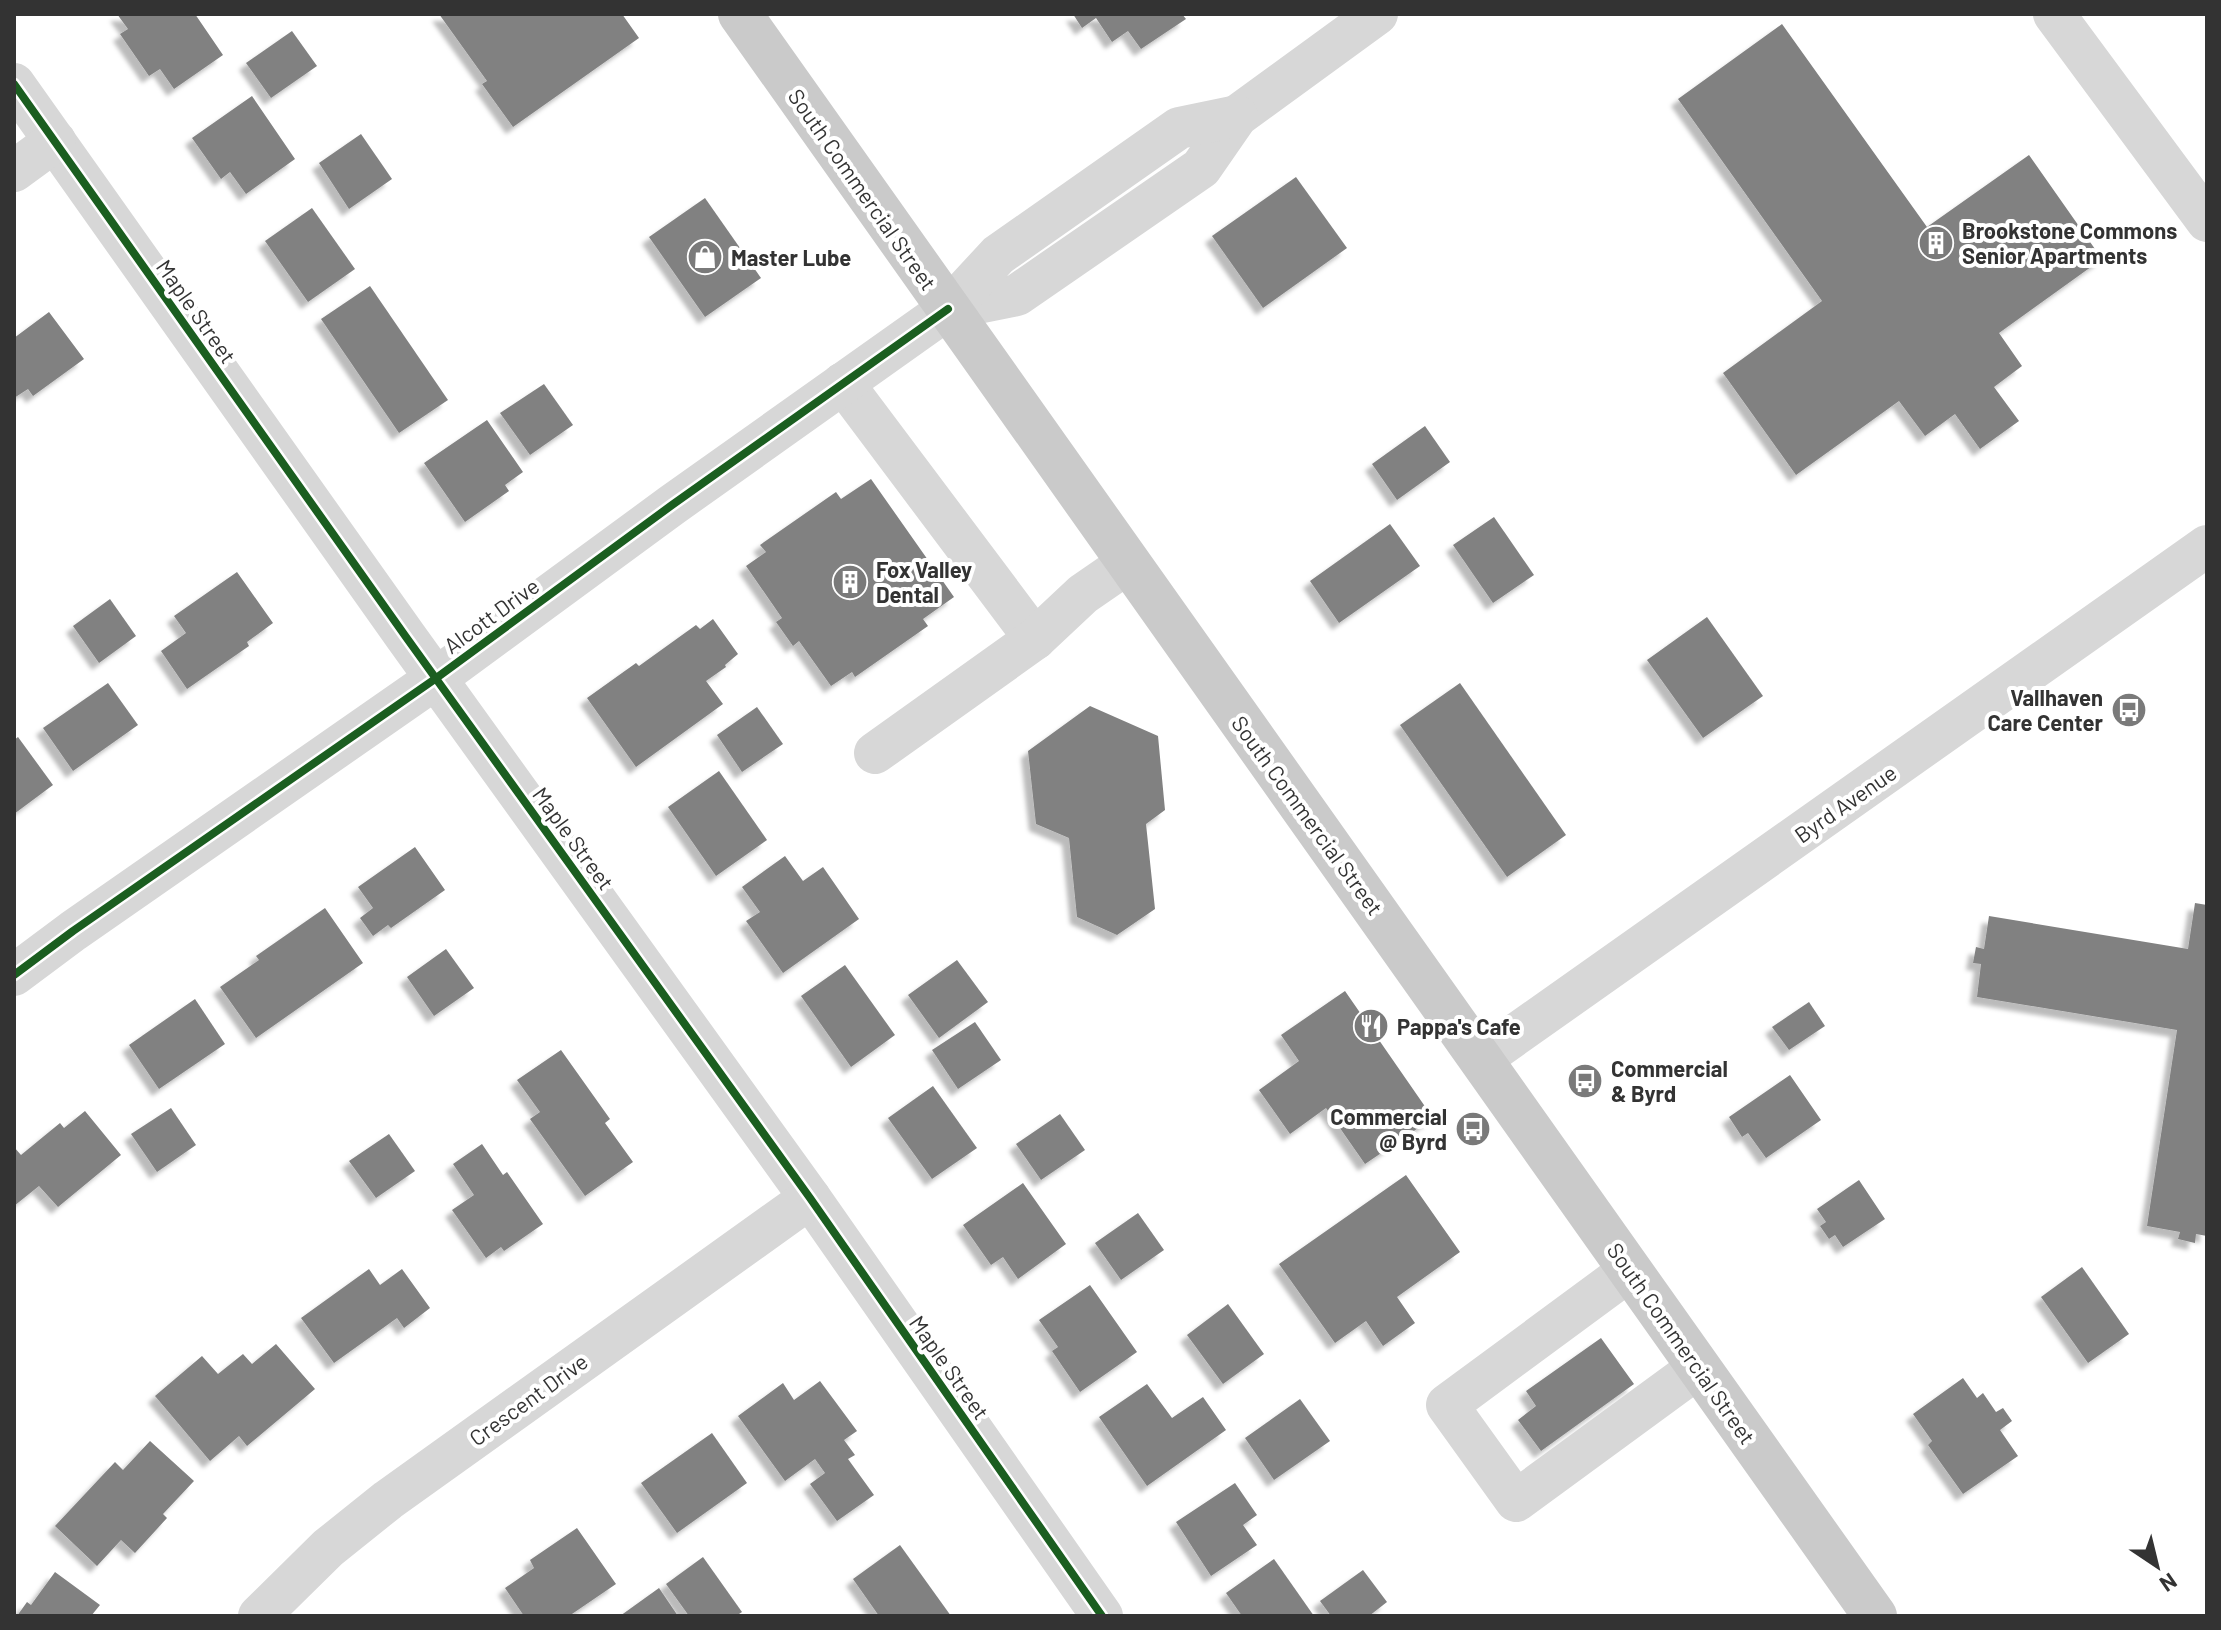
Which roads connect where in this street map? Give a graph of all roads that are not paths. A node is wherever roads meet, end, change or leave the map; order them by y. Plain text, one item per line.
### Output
1 (740, 14) edge
2 (1377, 14) edge
3 (2054, 14) edge
4 (14, 84) edge
5 (55, 141) junction
6 (14, 171) edge
7 (2207, 221) edge
8 (948, 309) junction
9 (843, 383) junction
10 (2207, 546) edge
11 (1128, 563) junction
12 (1035, 639) junction
13 (435, 679) junction
14 (875, 753) dead end
15 (14, 975) edge
16 (1481, 1059) junction
17 (810, 1198) junction
18 (1630, 1270) junction
19 (1699, 1367) junction
20 (259, 1616) edge
21 (1102, 1616) edge
22 (1875, 1616) edge

1 - 8 main road, South Commercial Street
2 - 8 street, Alcott Drive
3 - 7 street
4 - 5 street, Maple Street
5 - 6 street
5 - 13 street, Maple Street
8 - 9 street, Alcott Drive
8 - 11 main road, South Commercial Street
9 - 12 street
9 - 13 street, Alcott Drive
10 - 16 street, Byrd Avenue
11 - 12 street
11 - 16 main road, South Commercial Street
12 - 14 street
13 - 15 street, Alcott Drive
13 - 17 street, Maple Street
16 - 18 main road, South Commercial Street
17 - 20 street, Crescent Drive
17 - 21 street, Maple Street
18 - 19 main road, South Commercial Street
18 - 19 street
19 - 22 main road, South Commercial Street

